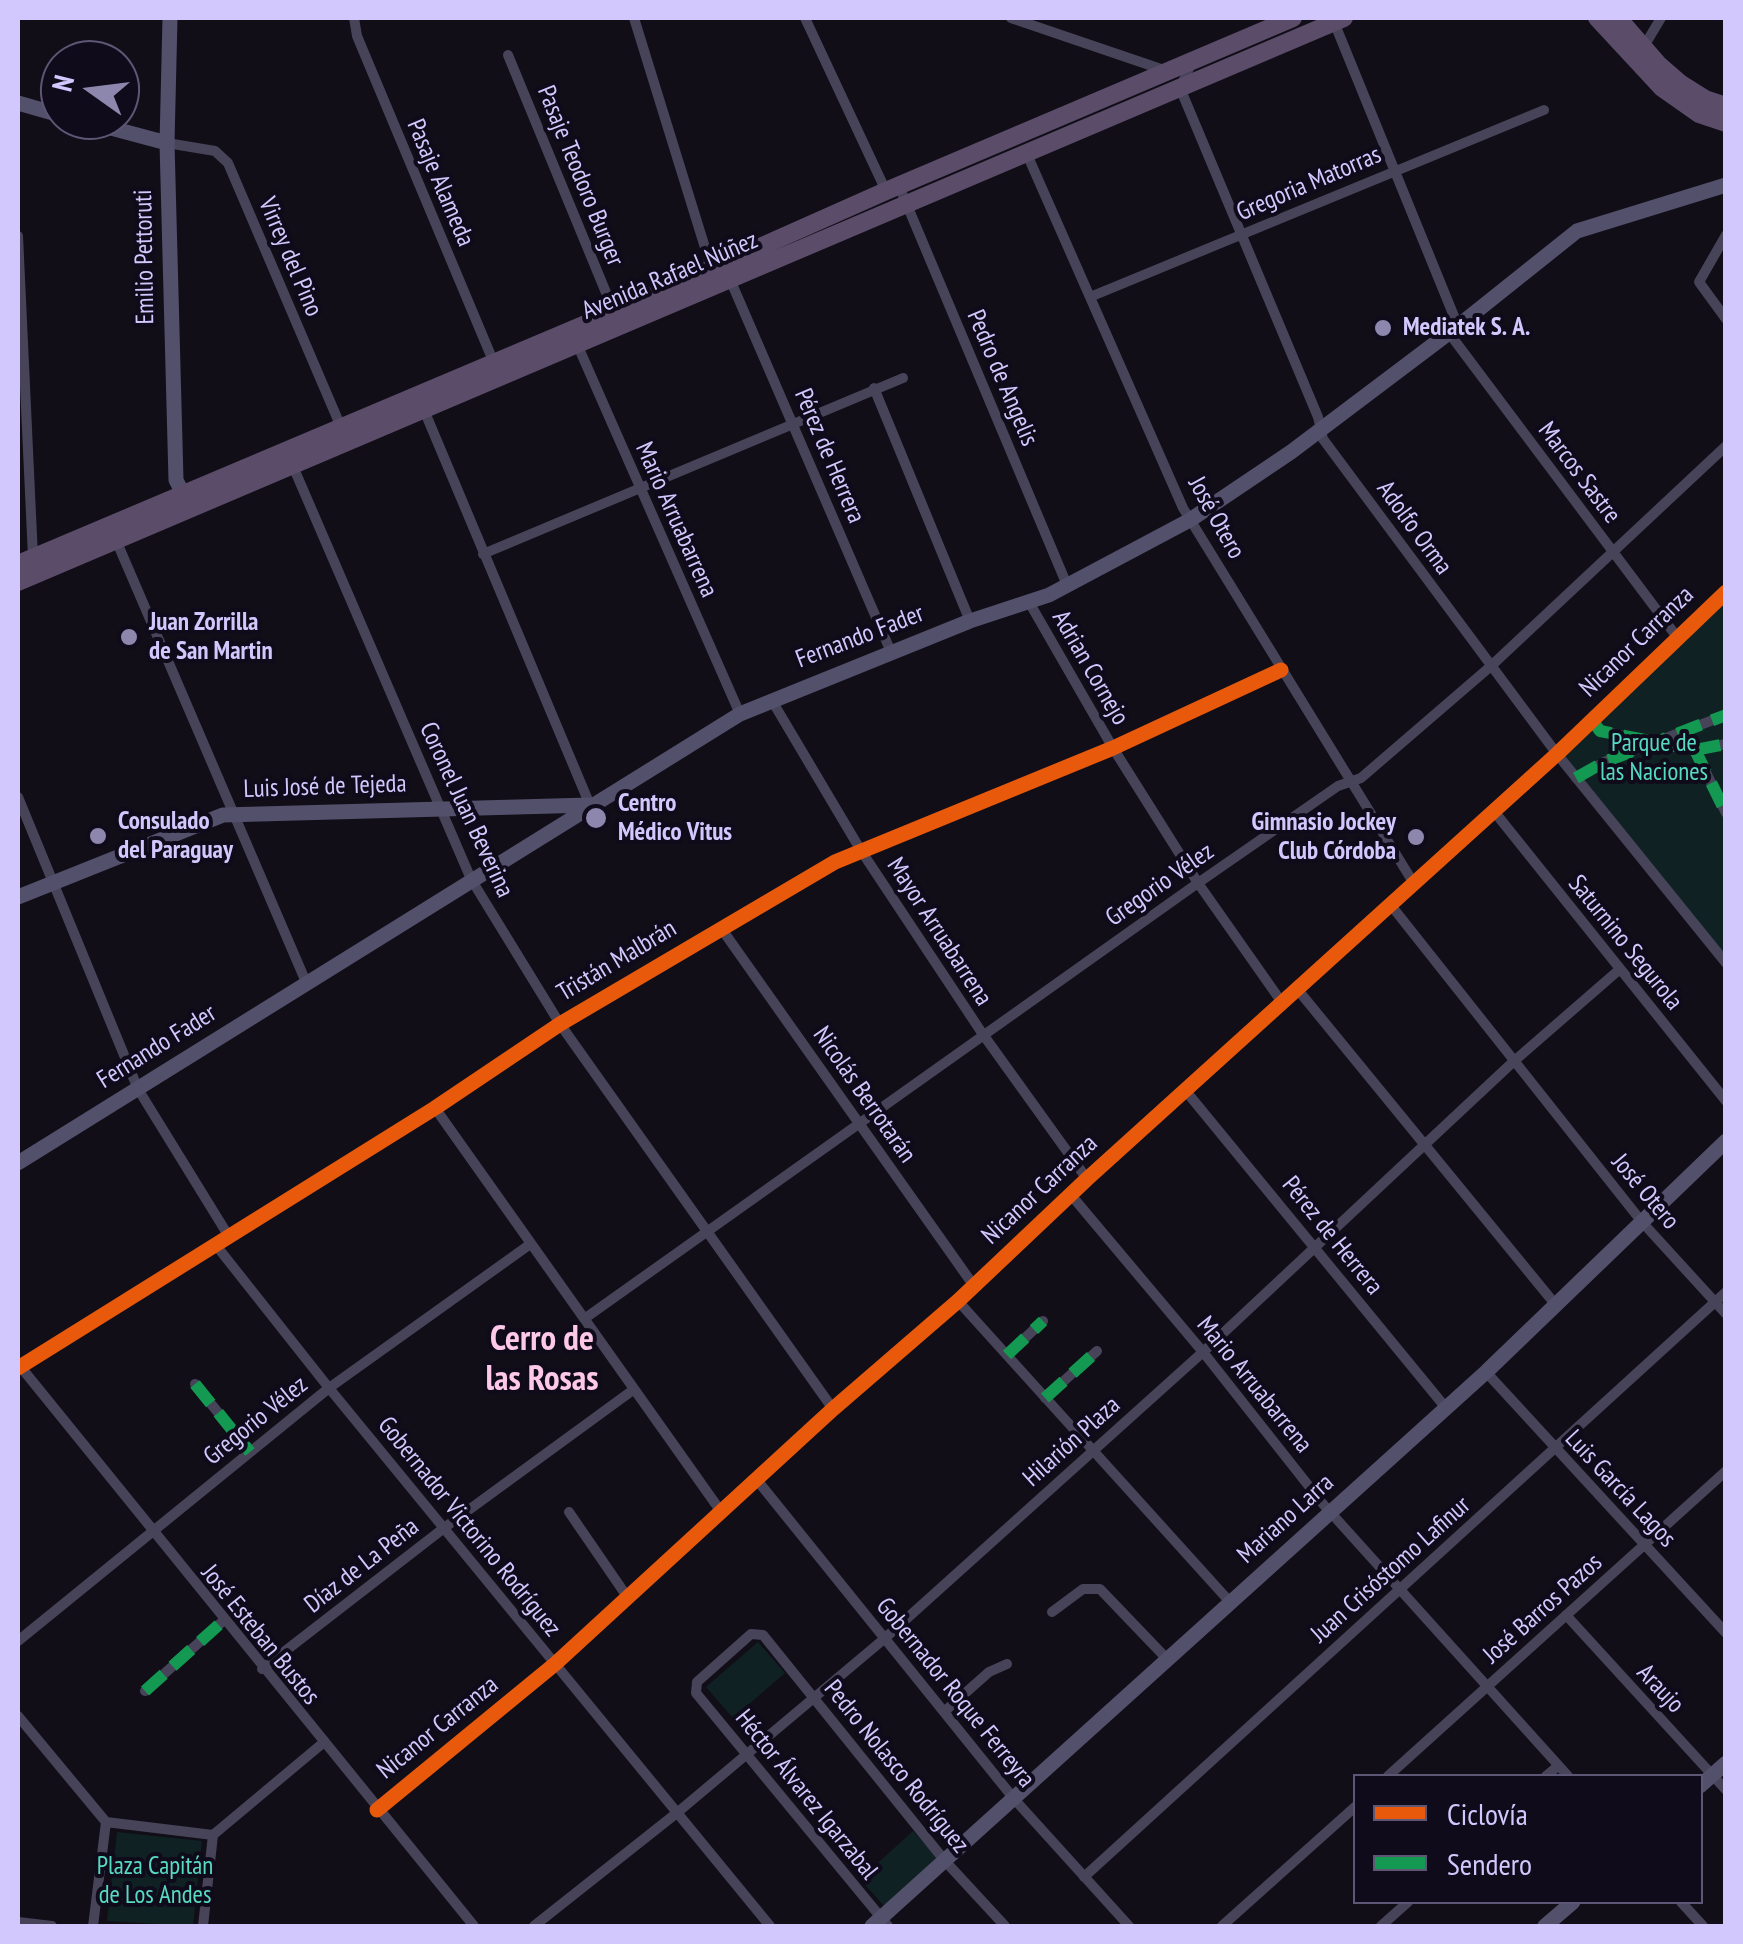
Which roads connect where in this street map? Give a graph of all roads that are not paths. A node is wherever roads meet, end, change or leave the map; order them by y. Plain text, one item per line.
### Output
1 (170, 18) edge
2 (354, 18) edge
3 (634, 18) edge
4 (805, 18) edge
5 (1011, 18) edge
6 (1294, 18) edge
7 (1597, 18) edge
8 (1618, 18) edge
9 (1661, 18) edge
10 (1336, 19) edge
11 (1644, 48) junction
12 (508, 55) dead end
13 (1175, 80) junction
14 (1726, 106) edge
15 (1544, 110) dead end
16 (1726, 123) edge
17 (140, 136) edge
18 (168, 143) junction
19 (1026, 152) junction
20 (1394, 171) junction
21 (1726, 185) edge
22 (897, 193) junction
23 (1241, 235) junction
24 (1726, 235) edge
25 (18, 236) edge
26 (711, 267) junction
27 (729, 278) junction
28 (1090, 296) junction
29 (614, 312) junction
30 (1726, 319) edge
31 (1454, 329) junction
32 (577, 343) junction
33 (494, 363) junction
34 (902, 378) dead end
35 (874, 388) junction
36 (21, 402) edge
37 (424, 410) junction
38 (793, 422) junction
39 (341, 427) junction
40 (1321, 429) junction
41 (299, 446) junction
42 (1726, 446) edge
43 (292, 466) junction
44 (640, 488) junction
45 (180, 494) junction
46 (195, 507) junction
47 (1190, 520) junction
48 (116, 540) junction
49 (1612, 550) junction
50 (484, 554) junction
51 (25, 560) edge
52 (18, 582) edge
53 (1068, 585) junction
54 (1726, 592) edge
55 (1029, 602) junction
56 (970, 621) junction
57 (1677, 637) junction
58 (892, 652) junction
59 (1491, 666) junction
60 (1281, 670) junction
61 (771, 699) junction
62 (740, 714) junction
63 (1726, 715) edge
64 (1592, 720) junction
65 (1656, 742) junction
66 (1726, 744) edge
67 (1113, 748) junction
68 (1695, 750) junction
69 (1557, 754) junction
70 (1576, 778) junction
71 (1349, 782) junction
72 (18, 797) edge
73 (590, 805) junction
74 (440, 808) junction
75 (1493, 810) junction
76 (232, 814) junction
77 (1726, 814) edge
78 (860, 849) junction
79 (471, 879) junction
80 (1413, 882) junction
81 (54, 883) junction
82 (1198, 883) junction
83 (18, 898) edge
84 (1390, 904) junction
85 (721, 928) junction
86 (1726, 963) edge
87 (1620, 969) junction
88 (306, 982) junction
89 (1298, 990) junction
90 (1282, 1004) junction
91 (560, 1024) junction
92 (982, 1034) junction
93 (1513, 1062) junction
94 (138, 1089) junction
95 (1185, 1090) junction
96 (1726, 1101) edge
97 (435, 1108) junction
98 (858, 1122) junction
99 (1726, 1142) edge
100 (1423, 1146) junction
101 (18, 1163) edge
102 (1087, 1179) junction
103 (1071, 1194) junction
104 (1642, 1222) junction
105 (707, 1230) junction
106 (228, 1235) junction
107 (216, 1244) junction
108 (529, 1244) junction
109 (1315, 1246) junction
110 (974, 1286) junction
111 (1726, 1292) edge
112 (958, 1301) junction
113 (1714, 1302) junction
114 (1556, 1304) junction
115 (1726, 1314) edge
116 (584, 1319) junction
117 (1043, 1320) dead end
118 (1096, 1351) dead end
119 (1203, 1352) junction
120 (1006, 1355) junction
121 (18, 1367) edge
122 (1486, 1372) junction
123 (195, 1384) dead end
124 (329, 1388) junction
125 (632, 1390) junction
126 (1045, 1398) junction
127 (1446, 1408) junction
128 (833, 1409) junction
129 (1555, 1448) junction
130 (1093, 1450) junction
131 (250, 1452) junction
132 (1725, 1472) edge
133 (757, 1480) junction
134 (569, 1512) dead end
135 (722, 1513) junction
136 (1331, 1513) junction
137 (444, 1528) junction
138 (151, 1532) junction
139 (1644, 1544) junction
140 (1400, 1588) junction
141 (628, 1598) junction
142 (1230, 1602) junction
143 (1052, 1612) dead end
144 (1566, 1615) junction
145 (223, 1621) junction
146 (758, 1632) joint
147 (1726, 1632) edge
148 (884, 1638) junction
149 (18, 1640) edge
150 (1167, 1659) junction
151 (555, 1664) junction
152 (1007, 1664) dead end
153 (262, 1669) junction
154 (1488, 1686) junction
155 (145, 1691) dead end
156 (814, 1698) junction
157 (945, 1711) junction
158 (18, 1716) edge
159 (322, 1743) junction
160 (747, 1754) junction
161 (1726, 1764) edge
162 (1558, 1766) junction
163 (1390, 1774) edge
164 (1548, 1774) edge
165 (1566, 1774) edge
166 (1701, 1774) edge
167 (1707, 1781) edge
168 (1726, 1790) edge
169 (1015, 1800) junction
170 (1353, 1809) edge
171 (377, 1810) junction
172 (678, 1812) junction
173 (106, 1822) junction
174 (213, 1835) junction
175 (945, 1860) junction
176 (1084, 1877) junction
177 (1406, 1904) edge
178 (1571, 1904) edge
179 (1683, 1904) edge
180 (18, 1922) edge
181 (880, 1924) edge
182 (52, 1926) edge
183 (93, 1926) edge
184 (203, 1926) edge
185 (474, 1926) edge
186 (534, 1926) edge
187 (770, 1926) edge
188 (1004, 1926) edge
189 (1128, 1926) edge
190 (1222, 1926) edge
191 (1380, 1926) edge
192 (1545, 1926) edge
193 (1704, 1926) edge

1 - 18 main road, Emilio Pettoruti
2 - 33 street, Pasaje Alameda
3 - 26 street
4 - 22 street, Pedro de Angelis
5 - 13 street
6 - 13 main road, Avenida Rafael Núñez
7 - 16 main road
8 - 11 main road
9 - 11 street
10 - 13 main road, Avenida Rafael Núñez
10 - 20 street, Marcos Sastre
11 - 14 main road
12 - 29 street, Pasaje Teodoro Burger
13 - 19 main road, Avenida Rafael Núñez
13 - 22 main road, Avenida Rafael Núñez
13 - 23 street, Adolfo Orma
15 - 20 street, Gregoria Matorras
17 - 18 main road
18 - 39 street, Virrey del Pino
18 - 45 main road, Emilio Pettoruti
19 - 22 main road, Avenida Rafael Núñez
19 - 28 street, José Otero
20 - 23 street, Gregoria Matorras
20 - 31 street, Marcos Sastre
21 - 31 main road, Fernando Fader
22 - 26 main road, Avenida Rafael Núñez
22 - 27 main road, Avenida Rafael Núñez
22 - 53 street, Pedro de Angelis
23 - 28 street, Gregoria Matorras
23 - 40 street, Adolfo Orma
24 - 30 street
25 - 36 street
26 - 29 main road, Avenida Rafael Núñez
27 - 32 main road, Avenida Rafael Núñez
27 - 38 street, Pérez de Herrera
28 - 47 street, José Otero
29 - 33 main road, Avenida Rafael Núñez
31 - 40 main road, Fernando Fader
31 - 49 street, Marcos Sastre
32 - 37 main road, Avenida Rafael Núñez
32 - 44 street, Mario Arruabarrena
33 - 39 main road, Avenida Rafael Núñez
34 - 35 street
35 - 38 street
35 - 56 street
36 - 51 street
37 - 43 main road, Avenida Rafael Núñez
37 - 50 street
38 - 44 street
38 - 58 street, Pérez de Herrera
39 - 41 main road, Avenida Rafael Núñez
40 - 47 main road, Fernando Fader
40 - 59 street, Adolfo Orma
41 - 43 street
41 - 45 main road, Avenida Rafael Núñez
42 - 49 street, Gregorio Vélez
43 - 46 main road, Avenida Rafael Núñez
43 - 74 street, Coronel Juan Beverina
44 - 50 street
44 - 62 street, Mario Arruabarrena
45 - 46 main road
45 - 51 main road, Avenida Rafael Núñez
46 - 48 main road, Avenida Rafael Núñez
47 - 53 main road, Fernando Fader
47 - 60 street, José Otero
48 - 52 main road, Avenida Rafael Núñez
48 - 76 street
49 - 57 street, Marcos Sastre
49 - 59 street, Gregorio Vélez
50 - 73 street
53 - 55 main road, Fernando Fader
54 - 57 street, Nicanor Carranza
55 - 56 main road, Fernando Fader
55 - 67 street, Adrian Cornejo
56 - 58 main road, Fernando Fader
57 - 64 street, Nicanor Carranza
58 - 61 main road, Fernando Fader
59 - 69 street, Adolfo Orma
59 - 71 street, Gregorio Vélez
60 - 67 street, Tristán Malbrán
60 - 71 street, José Otero
61 - 62 main road, Fernando Fader
61 - 78 street, Mayor Arruabarrena
62 - 73 main road, Fernando Fader
63 - 65 street
64 - 65 street
64 - 69 street, Nicanor Carranza
65 - 68 street
65 - 70 street
66 - 68 street
67 - 78 street, Tristán Malbrán
67 - 82 street, Adrian Cornejo
68 - 77 street
69 - 70 street, Adolfo Orma
69 - 75 street, Nicanor Carranza
70 - 86 street, Adolfo Orma
71 - 80 street, José Otero
71 - 82 street, Gregorio Vélez
72 - 81 street
73 - 74 main road, Luis José de Tejeda
73 - 79 main road, Fernando Fader
74 - 76 main road, Luis José de Tejeda
74 - 79 street, Coronel Juan Beverina
75 - 80 street, Nicanor Carranza
75 - 87 street, Saturnino Segurola
76 - 81 main road, Luis José de Tejeda
76 - 88 street
78 - 85 street, Tristán Malbrán
78 - 92 street, Mayor Arruabarrena
79 - 88 main road, Fernando Fader
79 - 91 street, Coronel Juan Beverina
80 - 84 street, Nicanor Carranza
81 - 83 main road, Luis José de Tejeda
81 - 94 street
82 - 90 street, Adrian Cornejo
82 - 92 street, Gregorio Vélez
84 - 89 street, Nicanor Carranza
84 - 93 street, José Otero
85 - 91 street, Tristán Malbrán
85 - 98 street, Nicolás Berrotarán
87 - 93 street, Hilarión Plaza
87 - 96 street, Saturnino Segurola
88 - 94 main road, Fernando Fader
89 - 90 street, Nicanor Carranza
89 - 100 street
90 - 95 street, Nicanor Carranza
91 - 97 street, Tristán Malbrán
91 - 105 street, Coronel Juan Beverina
92 - 98 street, Gregorio Vélez
92 - 102 street, Mayor Arruabarrena
93 - 100 street, Hilarión Plaza
93 - 104 street, José Otero
94 - 101 main road, Fernando Fader
94 - 106 street
95 - 102 street, Nicanor Carranza
95 - 109 street, Pérez de Herrera
97 - 106 street, Tristán Malbrán
97 - 108 street
98 - 105 street, Gregorio Vélez
98 - 110 street, Nicolás Berrotarán
99 - 104 main road, Mariano Larra
100 - 109 street, Hilarión Plaza
100 - 114 street
102 - 103 street, Nicanor Carranza
103 - 110 street, Nicanor Carranza
103 - 119 street, Mario Arruabarrena
104 - 113 street, José Otero
104 - 114 main road, Mariano Larra
105 - 116 street, Gregorio Vélez
105 - 128 street, Coronel Juan Beverina
106 - 107 street, Tristán Malbrán
107 - 121 street, Tristán Malbrán
107 - 124 street, Gobernador Victorino Rodríguez
108 - 116 street
108 - 124 street, Gregorio Vélez
109 - 119 street, Hilarión Plaza
109 - 127 street, Pérez de Herrera
110 - 112 street, Nicanor Carranza
111 - 113 street, Juan Crisóstomo Lafinur
112 - 120 street
112 - 128 street, Nicanor Carranza
113 - 115 street, José Otero
113 - 129 street, Juan Crisóstomo Lafinur
114 - 122 main road, Mariano Larra
116 - 125 street
117 - 120 street
118 - 126 street
119 - 130 street, Hilarión Plaza
119 - 136 street, Mario Arruabarrena
120 - 126 street
121 - 138 street, José Esteban Bustos
122 - 127 main road, Mariano Larra
122 - 129 street, Luis García Lagos
123 - 131 street
124 - 131 street, Gregorio Vélez
124 - 137 street, Gobernador Victorino Rodríguez
125 - 135 street
125 - 137 street, Díaz de La Peña
126 - 130 street
127 - 136 main road, Mariano Larra
128 - 133 street, Nicanor Carranza
129 - 139 street, Luis García Lagos
129 - 140 street, Juan Crisóstomo Lafinur
130 - 142 street
130 - 148 street, Hilarión Plaza
131 - 138 street, Gregorio Vélez
132 - 139 street, José Barros Pazos
133 - 135 street, Nicanor Carranza
133 - 148 street, Gobernador Roque Ferreyra
134 - 141 street
135 - 141 street, Nicanor Carranza
136 - 140 street, Mario Arruabarrena
136 - 142 main road, Mariano Larra
137 - 151 street, Gobernador Victorino Rodríguez
137 - 153 street, Díaz de La Peña
138 - 145 street, José Esteban Bustos
138 - 149 street, Gregorio Vélez
139 - 144 street, José Barros Pazos
139 - 147 street, Luis García Lagos
140 - 154 street, Mario Arruabarrena
140 - 176 street, Juan Crisóstomo Lafinur
141 - 151 street, Nicanor Carranza
142 - 150 main road, Mariano Larra
143 - 150 street
144 - 154 street, José Barros Pazos
144 - 166 street, Araujo
145 - 153 street, José Esteban Bustos
145 - 155 street
146 - 156 street, Pedro Nolasco Rodríguez
146 - 160 street, Héctor Álvarez Igarzabal
148 - 156 street, Hilarión Plaza
148 - 157 street, Gobernador Roque Ferreyra
150 - 169 main road, Mariano Larra
151 - 171 street, Nicanor Carranza
151 - 172 street, Gobernador Victorino Rodríguez
152 - 157 street
153 - 159 street, José Esteban Bustos
154 - 162 street, Mario Arruabarrena
154 - 163 street, José Barros Pazos
156 - 160 street, Hilarión Plaza
156 - 175 street, Pedro Nolasco Rodríguez
157 - 169 street, Gobernador Roque Ferreyra
158 - 173 street
159 - 171 street, José Esteban Bustos
159 - 174 street
160 - 172 street, Hilarión Plaza
160 - 181 street, Héctor Álvarez Igarzabal
161 - 167 main road
162 - 164 street
162 - 165 street, Mario Arruabarrena
167 - 168 street, Araujo
169 - 175 main road, Mariano Larra
169 - 176 street, Gobernador Roque Ferreyra
170 - 190 street
171 - 185 street, José Esteban Bustos
172 - 186 street, Hilarión Plaza
172 - 187 street, Gobernador Victorino Rodríguez
173 - 174 street
173 - 183 street
174 - 184 street
175 - 181 main road, Mariano Larra
175 - 188 street, Pedro Nolasco Rodríguez
176 - 189 street, Gobernador Roque Ferreyra
177 - 191 street
178 - 192 main road
179 - 193 street
180 - 182 street

